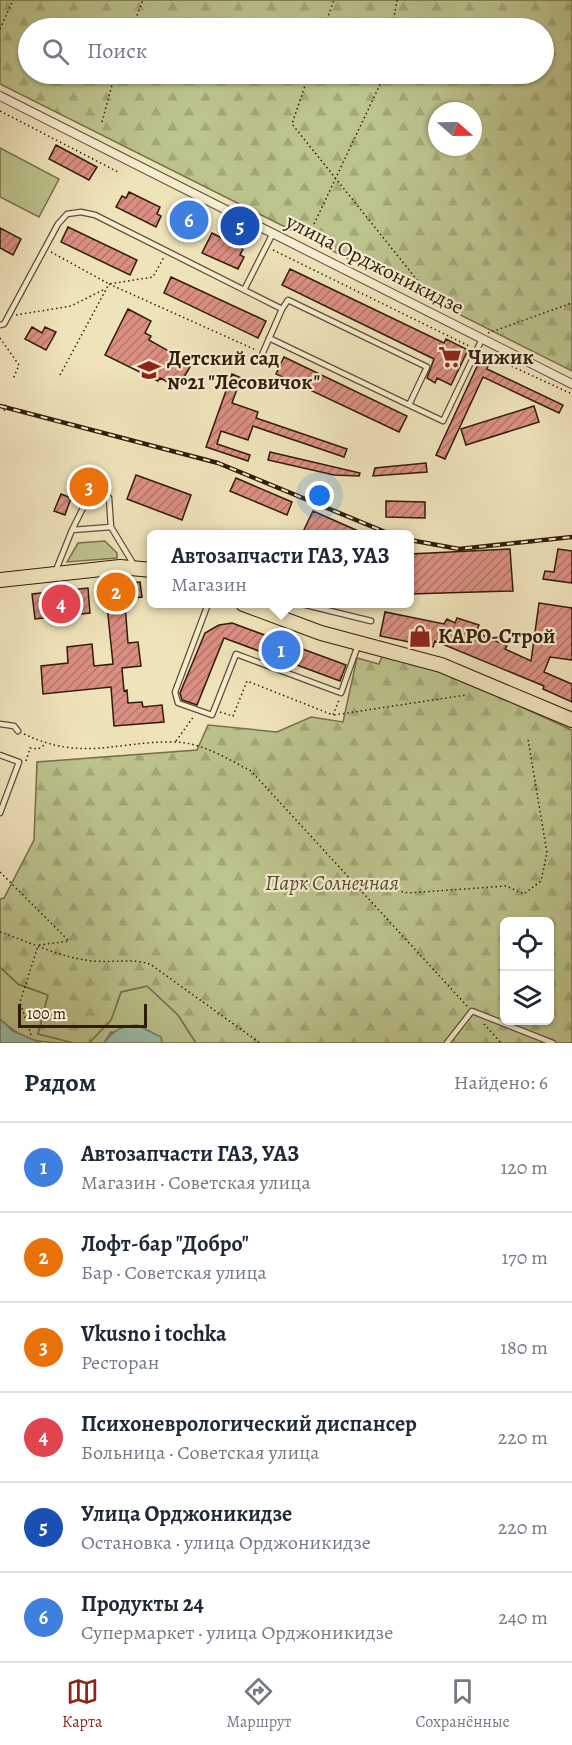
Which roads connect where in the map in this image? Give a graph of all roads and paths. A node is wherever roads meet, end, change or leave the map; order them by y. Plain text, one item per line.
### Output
1 (13, 0) edge
2 (143, 0) edge
3 (334, 0) edge
4 (398, 0) edge
5 (136, 18) edge
6 (328, 18) edge
7 (394, 18) edge
8 (0, 29) edge
9 (112, 84) edge
10 (306, 84) edge
11 (380, 84) edge
12 (0, 96) edge
13 (0, 111) edge
14 (102, 122) dead end
15 (118, 172) dead end
16 (335, 178) junction
17 (314, 224) dead end
18 (273, 233) junction
19 (267, 247) junction
20 (45, 249) junction
21 (167, 251) junction
22 (109, 284) junction
23 (106, 289) junction
24 (244, 290) junction
25 (572, 303) edge
26 (282, 309) junction
27 (440, 309) dead end
28 (9, 316) junction
29 (0, 326) edge
30 (0, 338) edge
31 (269, 338) junction
32 (480, 338) junction
33 (477, 350) junction
34 (261, 355) joint
35 (60, 375) dead end
36 (13, 379) dead end
37 (572, 384) edge
38 (572, 394) edge
39 (409, 405) junction
40 (111, 527) junction
41 (72, 530) junction
42 (136, 567) junction
43 (147, 569) edge
44 (55, 574) junction
45 (0, 580) edge
46 (206, 608) edge
47 (256, 608) edge
48 (321, 608) edge
49 (371, 621) dead end
50 (359, 643) junction
51 (341, 693) junction
52 (466, 695) dead end
53 (198, 710) junction
54 (214, 710) junction
55 (333, 715) junction
56 (572, 720) edge
57 (0, 724) edge
58 (18, 731) joint
59 (528, 739) dead end
60 (47, 742) junction
61 (175, 742) junction
62 (0, 755) edge
63 (19, 762) junction
64 (0, 813) edge
65 (0, 872) edge
66 (352, 881) junction
67 (0, 932) edge
68 (38, 945) junction
69 (472, 1011) junction
70 (31, 1035) dead end
71 (260, 1043) edge
72 (447, 1043) edge
73 (501, 1043) edge
74 (553, 1043) edge

1 - 8 path
2 - 5 path
3 - 6 path
4 - 7 path
9 - 14 path
10 - 16 path
11 - 16 path
12 - 18 street, улица Орджоникидзе
13 - 15 path
16 - 17 path
16 - 27 path
18 - 19 lane
18 - 32 street, улица Орджоникидзе
19 - 24 lane
19 - 33 path
20 - 21 lane
20 - 22 path
20 - 28 lane
21 - 22 path
21 - 24 lane
22 - 23 path
22 - 34 path
23 - 28 path
23 - 35 path
24 - 26 lane
25 - 32 path
26 - 31 lane
26 - 39 lane
28 - 29 lane
30 - 36 path
31 - 34 lane
31 - 39 lane
32 - 33 lane
32 - 37 street, улица Орджоникидзе
33 - 38 path
33 - 39 lane
40 - 41 lane
40 - 41 lane
40 - 42 lane
41 - 44 lane
42 - 43 main road
42 - 44 main road
44 - 45 main road
46 - 53 lane
47 - 50 main road
48 - 49 lane
50 - 51 lane
50 - 56 main road
51 - 54 lane
51 - 55 path
52 - 55 path
53 - 54 lane
53 - 61 path
54 - 55 path
57 - 58 lane
58 - 60 path
59 - 66 path
60 - 61 path
60 - 63 path
61 - 66 path
62 - 63 lane
63 - 64 lane
65 - 68 path
66 - 69 path
67 - 68 path
68 - 70 path
68 - 71 path
69 - 72 lane
69 - 73 path
69 - 74 lane

